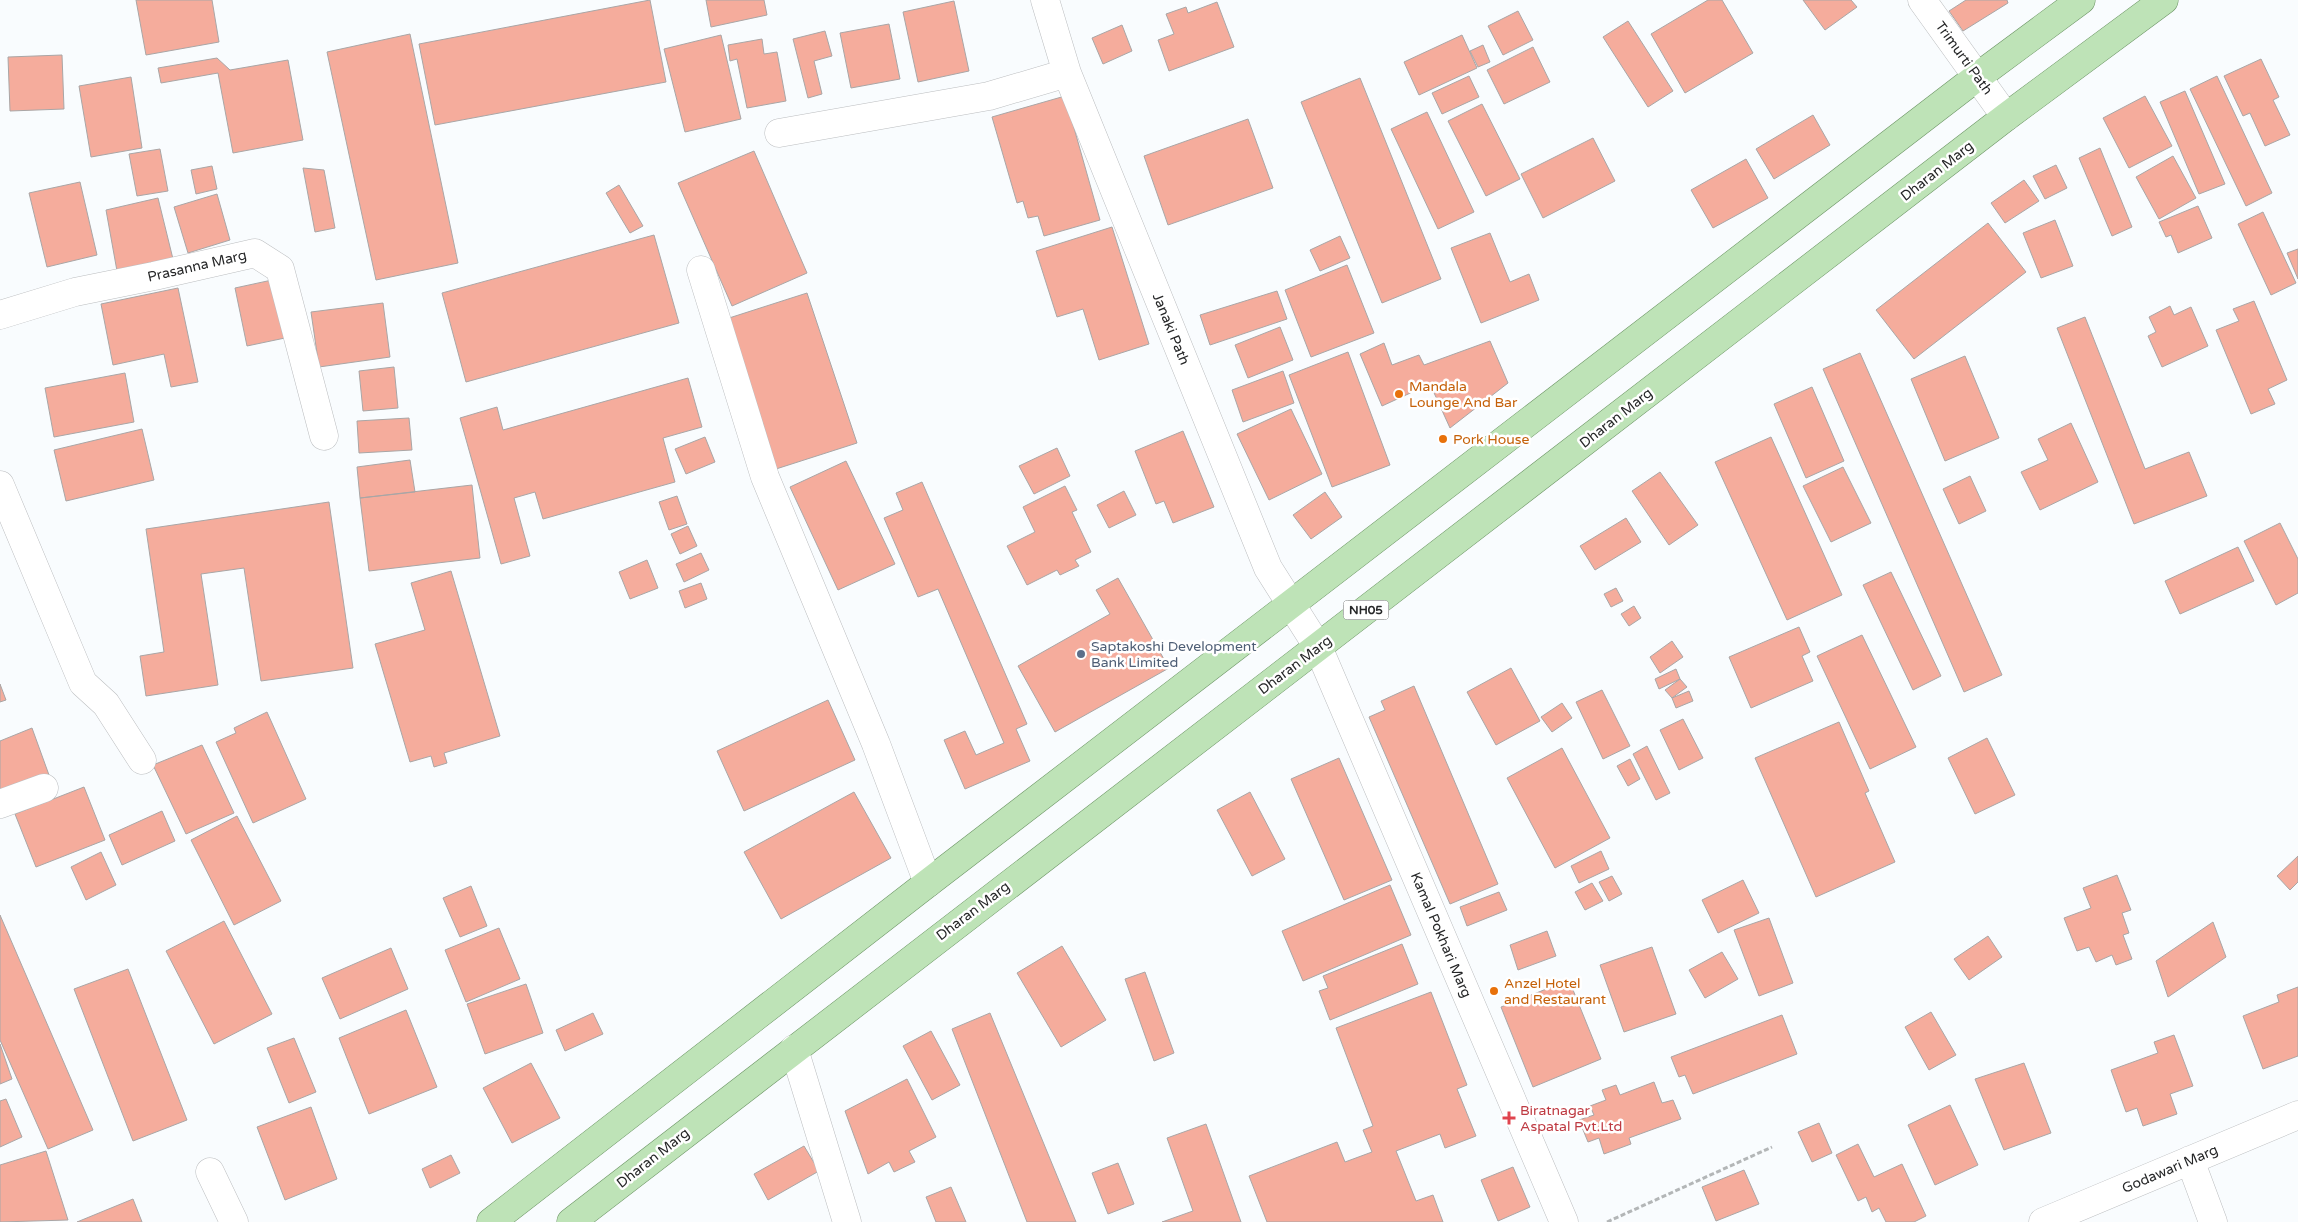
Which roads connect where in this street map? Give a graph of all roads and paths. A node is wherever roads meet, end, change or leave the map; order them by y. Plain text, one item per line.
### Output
1 (1045, 0) edge
2 (1922, 0) edge
3 (2081, 0) edge
4 (2164, 0) edge
5 (1067, 73) junction
6 (1977, 77) junction
7 (2006, 117) junction
8 (779, 133) dead end
9 (702, 270) dead end
10 (0, 315) edge
11 (324, 436) dead end
12 (0, 485) edge
13 (1291, 605) junction
14 (1318, 648) junction
15 (142, 760) dead end
16 (44, 788) dead end
17 (0, 804) edge
18 (928, 883) junction
19 (794, 1049) junction
20 (2298, 1116) edge
21 (1772, 1147) dead end
22 (2190, 1160) junction
23 (210, 1172) dead end
24 (234, 1222) edge
25 (490, 1222) edge
26 (571, 1222) edge
27 (847, 1222) edge
28 (1564, 1222) edge
29 (1607, 1222) edge
30 (2043, 1222) edge
31 (2213, 1222) edge

1 - 5 street, Janaki Path
2 - 6 street, Trimurti Path
3 - 6 main road
4 - 7 main road, Dharan Marg / NH05
5 - 8 street
5 - 13 street, Janaki Path
6 - 7 street, Trimurti Path
6 - 13 main road
7 - 14 main road, Dharan Marg / NH05
9 - 18 street
10 - 11 street, Prasanna Marg
12 - 15 street
13 - 14 street, Janaki Path
13 - 18 main road
14 - 19 main road, Dharan Marg / NH05
14 - 28 street, Kamal Pokhari Marg
16 - 17 street
18 - 25 main road
19 - 26 main road, Dharan Marg / NH05
19 - 27 street
20 - 22 street, Godawari Marg
21 - 29 path
22 - 30 street, Godawari Marg
22 - 31 street
23 - 24 street

